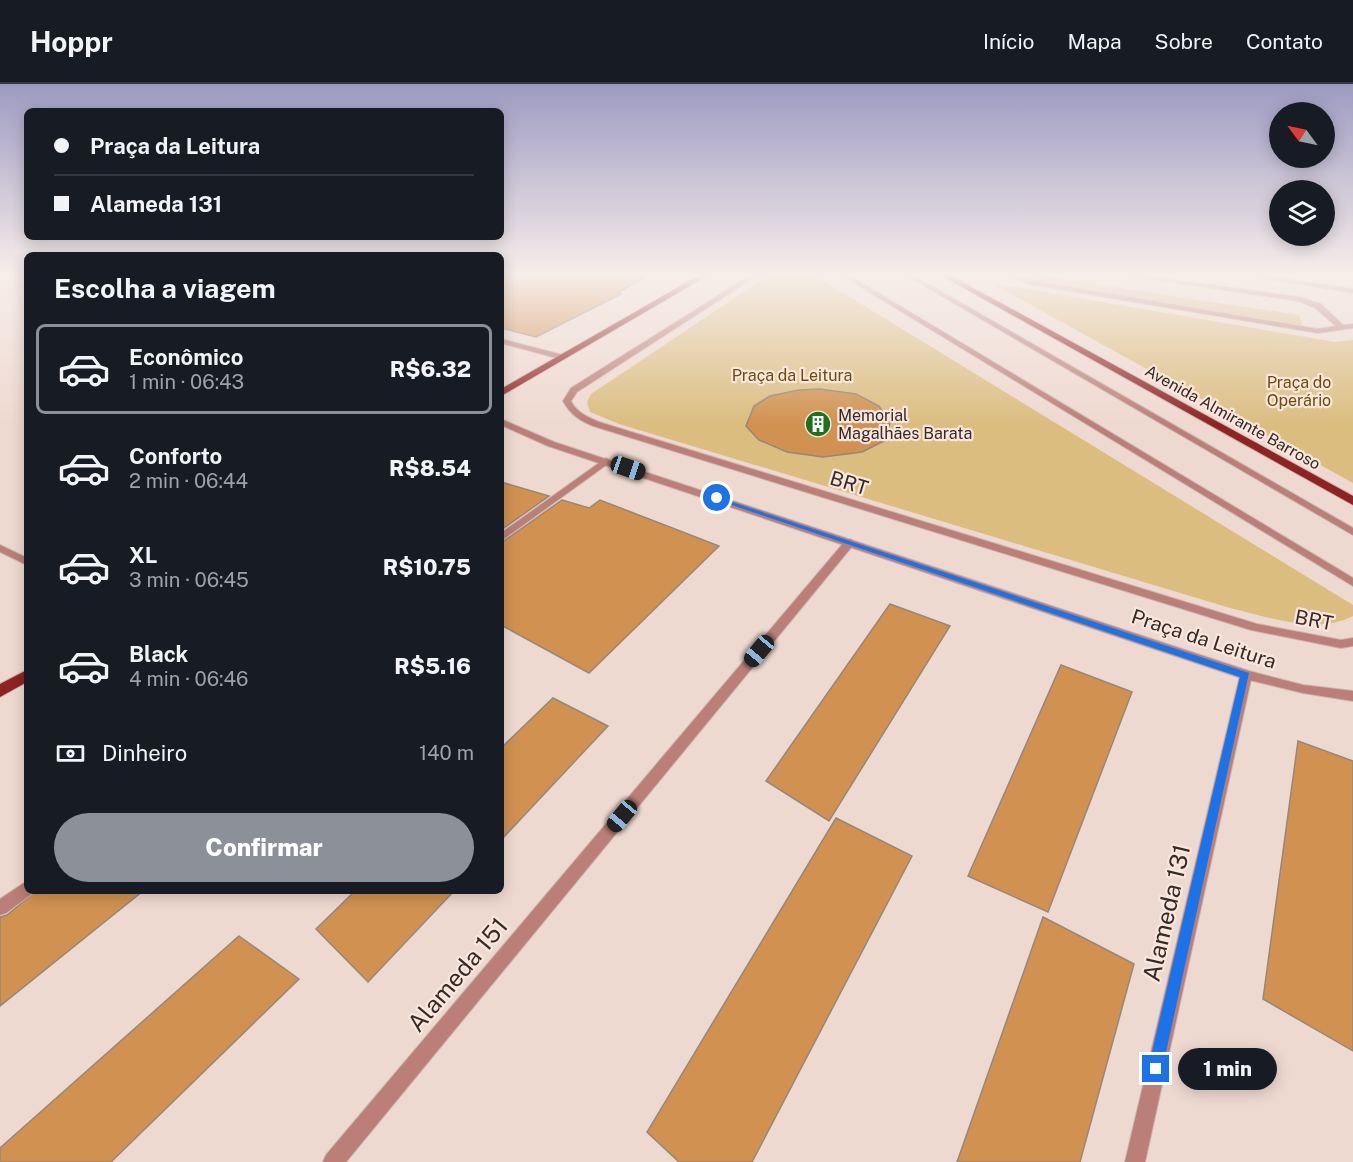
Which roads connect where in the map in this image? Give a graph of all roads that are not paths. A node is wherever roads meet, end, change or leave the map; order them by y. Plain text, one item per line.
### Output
1 (619, 323) edge
2 (679, 323) edge
3 (924, 323) edge
4 (992, 323) edge
5 (1032, 323) edge
6 (1272, 323) edge
7 (1337, 323) edge
8 (1353, 326) edge
9 (1341, 327) junction
10 (504, 342) edge
11 (560, 357) junction
12 (504, 391) edge
13 (504, 424) edge
14 (606, 461) junction
15 (1353, 501) edge
16 (1353, 532) edge
17 (504, 536) edge
18 (850, 542) junction
19 (0, 548) edge
20 (24, 560) edge
21 (1353, 583) edge
22 (1353, 642) edge
23 (1246, 675) junction
24 (24, 677) edge
25 (0, 691) edge
26 (1353, 696) edge
27 (24, 890) edge
28 (0, 908) edge
29 (333, 1162) edge
30 (1135, 1162) edge

1 - 11 main road
2 - 22 street, BRT
3 - 21 street
4 - 16 street
5 - 15 main road, Avenida Almirante Barroso
6 - 9 street
7 - 9 street
8 - 9 street
10 - 11 street
11 - 12 main road
13 - 14 street, Praça da Leitura
14 - 17 street
14 - 18 street, Praça da Leitura
18 - 23 street, Praça da Leitura
18 - 29 street, Alameda 151
19 - 20 street
23 - 26 street, Praça da Leitura
23 - 30 street, Alameda 131
24 - 25 main road
27 - 28 street

